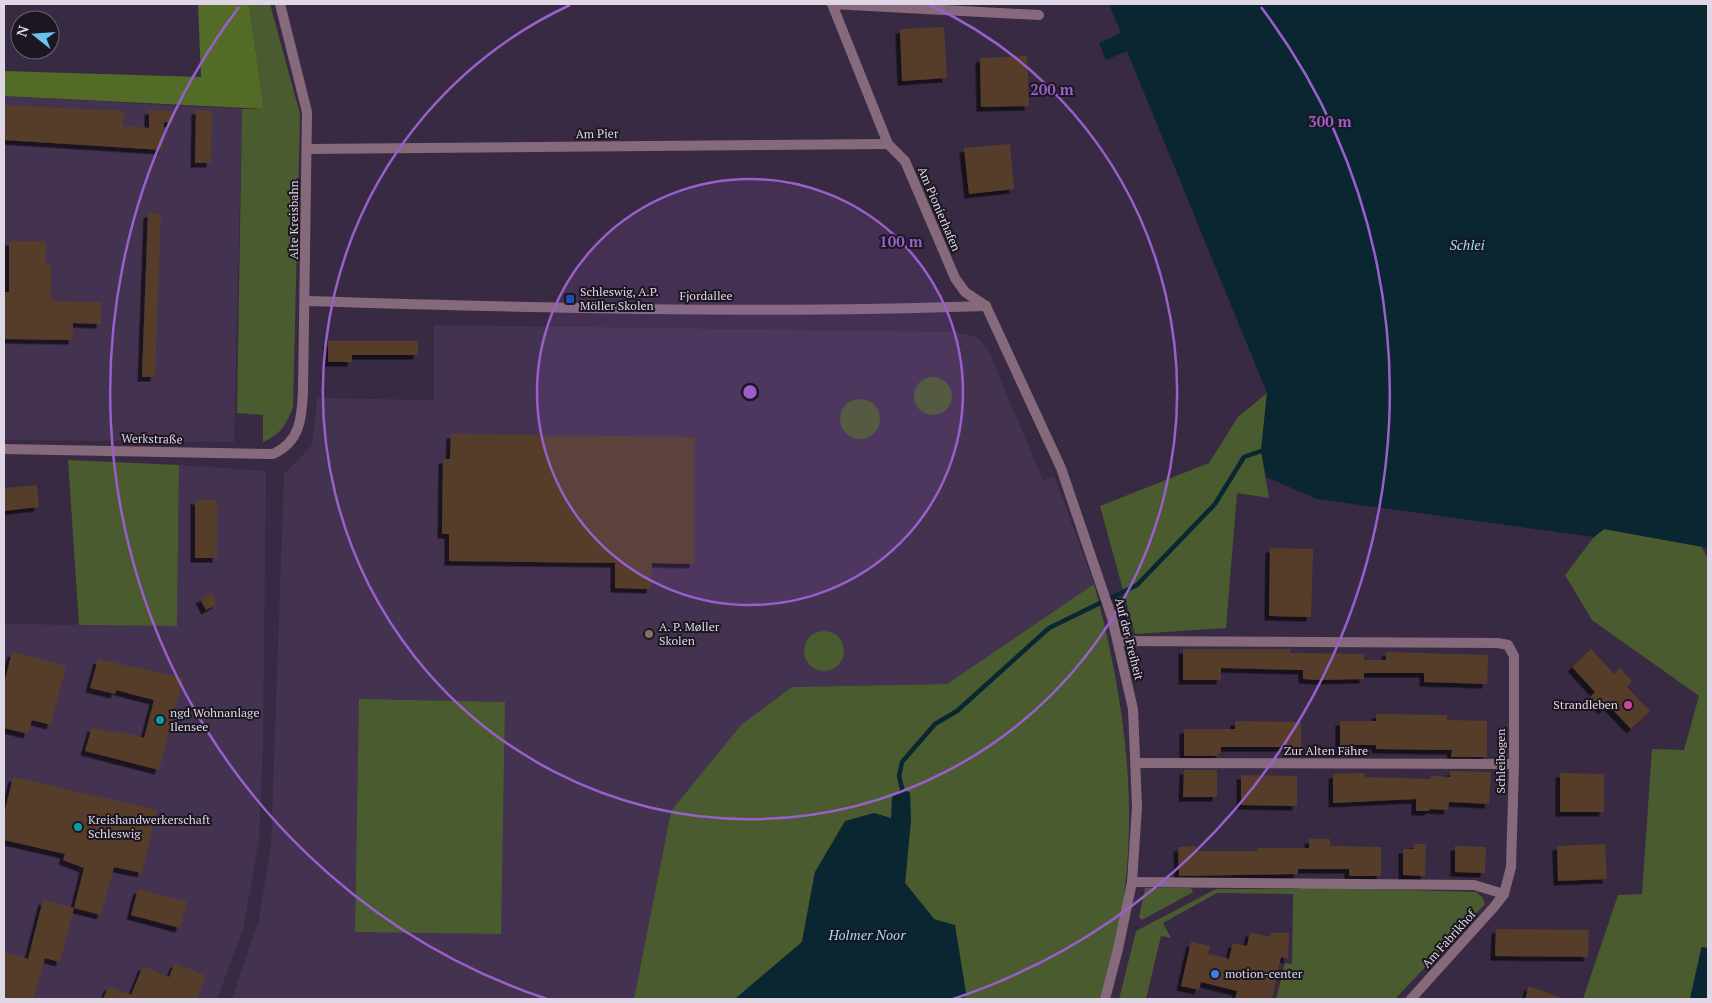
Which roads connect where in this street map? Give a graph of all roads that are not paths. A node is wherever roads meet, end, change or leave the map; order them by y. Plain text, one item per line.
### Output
1 (280, 4) edge
2 (832, 4) edge
3 (1039, 15) dead end
4 (888, 144) junction
5 (307, 149) junction
6 (306, 301) junction
7 (986, 306) junction
8 (294, 438) joint
9 (4, 449) edge
10 (1118, 641) junction
11 (1137, 763) junction
12 (1514, 764) junction
13 (1132, 882) junction
14 (1504, 894) junction
15 (1105, 999) edge
16 (1411, 999) edge

1 - 5 street, Alte Kreisbahn
2 - 3 street
2 - 4 street, Am Pionierhafen
4 - 5 street, Am Pier
4 - 7 street, Am Pionierhafen
5 - 6 street, Alte Kreisbahn
6 - 7 street, Fjordallee
6 - 8 street, Alte Kreisbahn
7 - 10 street, Auf der Freiheit
8 - 9 street, Werkstraße
10 - 11 street, Auf der Freiheit
10 - 12 street, Schleibogen
11 - 12 street, Zur Alten Fähre
11 - 13 street, Auf der Freiheit
12 - 14 street, Schleibogen
13 - 14 street
13 - 15 street, Auf der Freiheit
14 - 16 street, Am Fabrikhof

